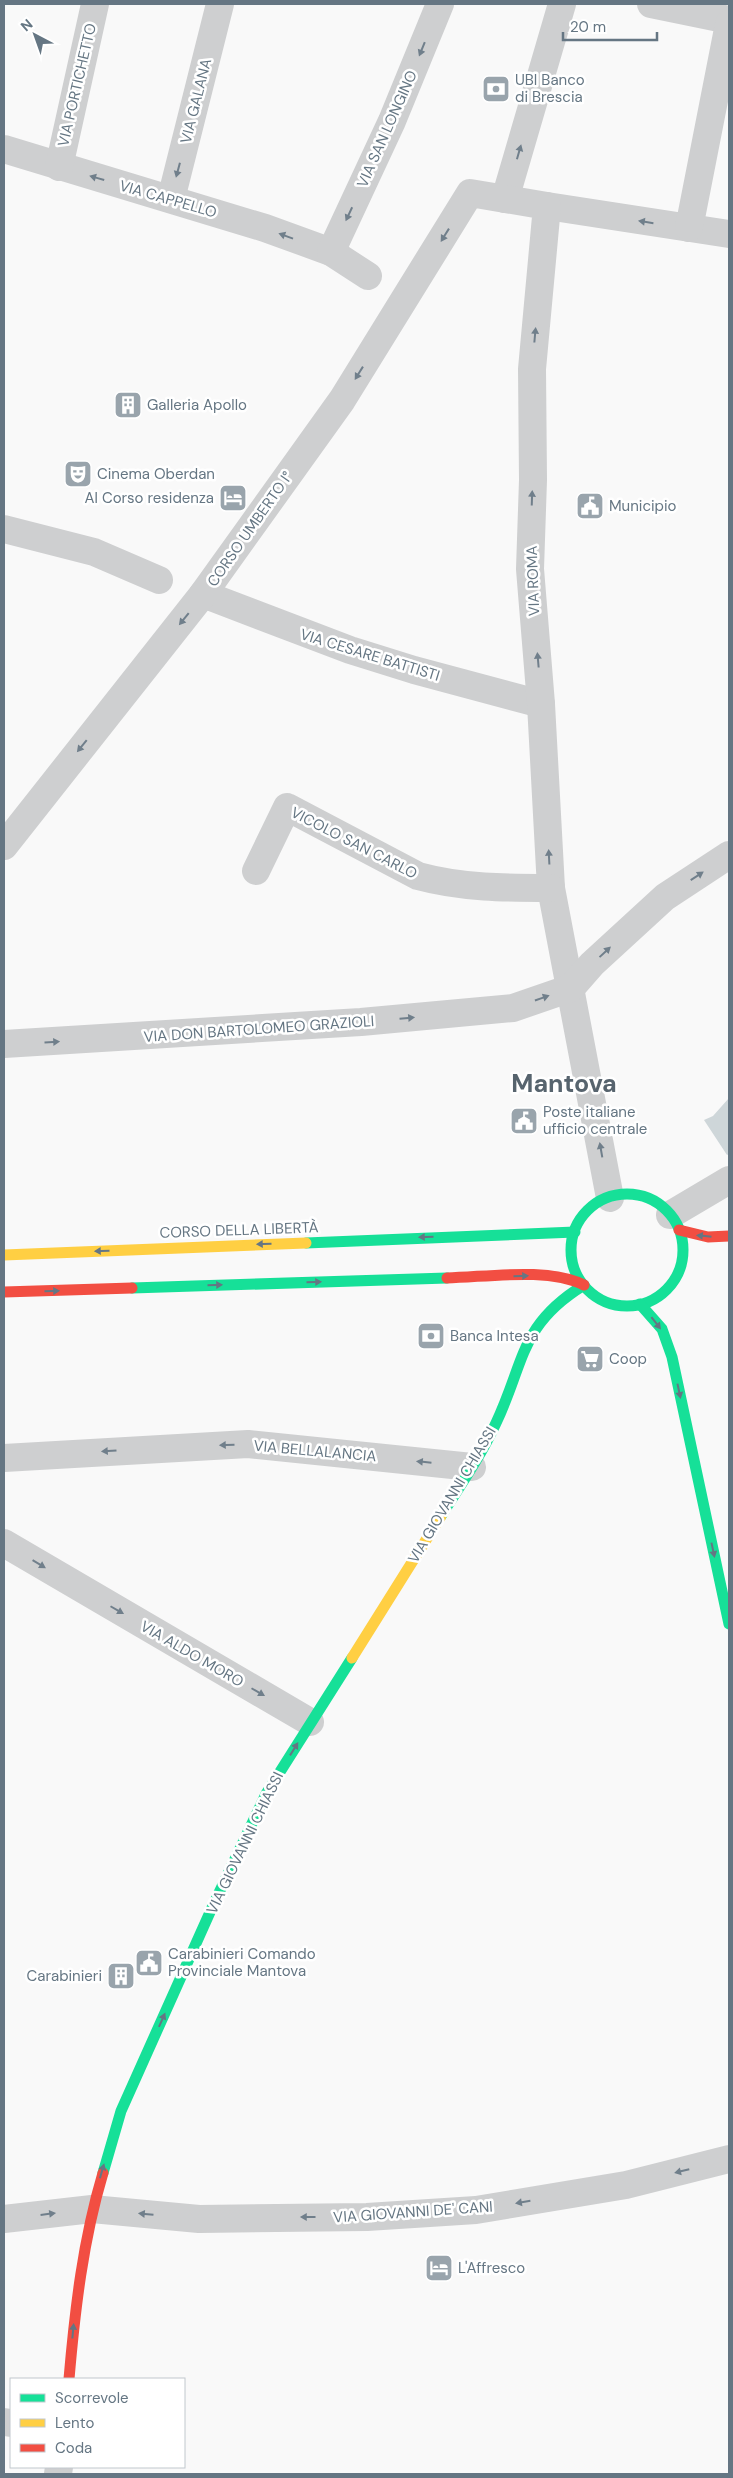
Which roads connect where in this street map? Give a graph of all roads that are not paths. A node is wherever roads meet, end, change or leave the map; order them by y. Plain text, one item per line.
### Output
1 (95, 4) edge
2 (220, 4) edge
3 (440, 4) edge
4 (562, 4) edge
5 (651, 4) edge
6 (729, 22) edge
7 (4, 149) edge
8 (58, 167) junction
9 (505, 198) junction
10 (171, 199) junction
11 (546, 214) junction
12 (689, 228) junction
13 (729, 234) edge
14 (331, 252) junction
15 (368, 276) dead end
16 (4, 529) edge
17 (159, 580) dead end
18 (203, 594) junction
19 (541, 704) junction
20 (4, 846) edge
21 (729, 855) edge
22 (256, 871) dead end
23 (551, 888) junction
24 (571, 988) junction
25 (4, 1044) edge
26 (729, 1180) edge
27 (610, 1198) junction
28 (674, 1223) junction
29 (575, 1232) junction
30 (729, 1236) edge
31 (4, 1255) edge
32 (584, 1285) junction
33 (4, 1292) edge
34 (640, 1304) junction
35 (4, 1458) edge
36 (472, 1467) junction
37 (4, 1543) edge
38 (729, 1624) edge
39 (310, 1722) junction
40 (729, 2159) edge
41 (92, 2209) junction
42 (4, 2218) edge
43 (69, 2378) edge

1 - 8 street, VIA PORTICHETTO
2 -> 10 street, VIA GALANA
3 -> 14 street, VIA SAN LONGINO
9 -> 4 street
5 - 6 street
6 - 12 street
7 - 8 street, VIA CAPPELLO
10 -> 8 street, VIA CAPPELLO
9 - 11 street
9 -> 18 street, CORSO UMBERTO I°
14 -> 10 street, VIA CAPPELLO
12 -> 11 street
19 -> 11 street, VIA ROMA
12 - 13 street
14 - 15 street, VIA CAPPELLO
16 - 17 street
18 - 19 street, VIA CESARE BATTISTI
18 -> 20 street, CORSO UMBERTO I°
23 -> 19 street, VIA ROMA
24 -> 21 street
22 - 23 street, VICOLO SAN CARLO
23 - 24 street, VIA ROMA
25 -> 24 street, VIA DON BARTOLOMEO GRAZIOLI
27 -> 24 street, VIA ROMA
26 - 28 street
27 - 28 street
27 - 29 street
30 -> 28 street
28 - 34 street
29 -> 31 street, CORSO DELLA LIBERTÀ
29 - 32 street
33 -> 32 street
32 - 34 street
32 - 36 street, VIA GIOVANNI CHIASSI
34 -> 38 street
36 -> 35 street, VIA BELLALANCIA
36 - 39 street, VIA GIOVANNI CHIASSI
37 -> 39 street, VIA ALDO MORO
41 -> 39 street, VIA GIOVANNI CHIASSI
40 -> 41 street, VIA GIOVANNI DE' CANI
42 -> 41 street, VIA GIOVANNI DE' CANI
43 -> 41 street, VIA GIOVANNI CHIASSI

